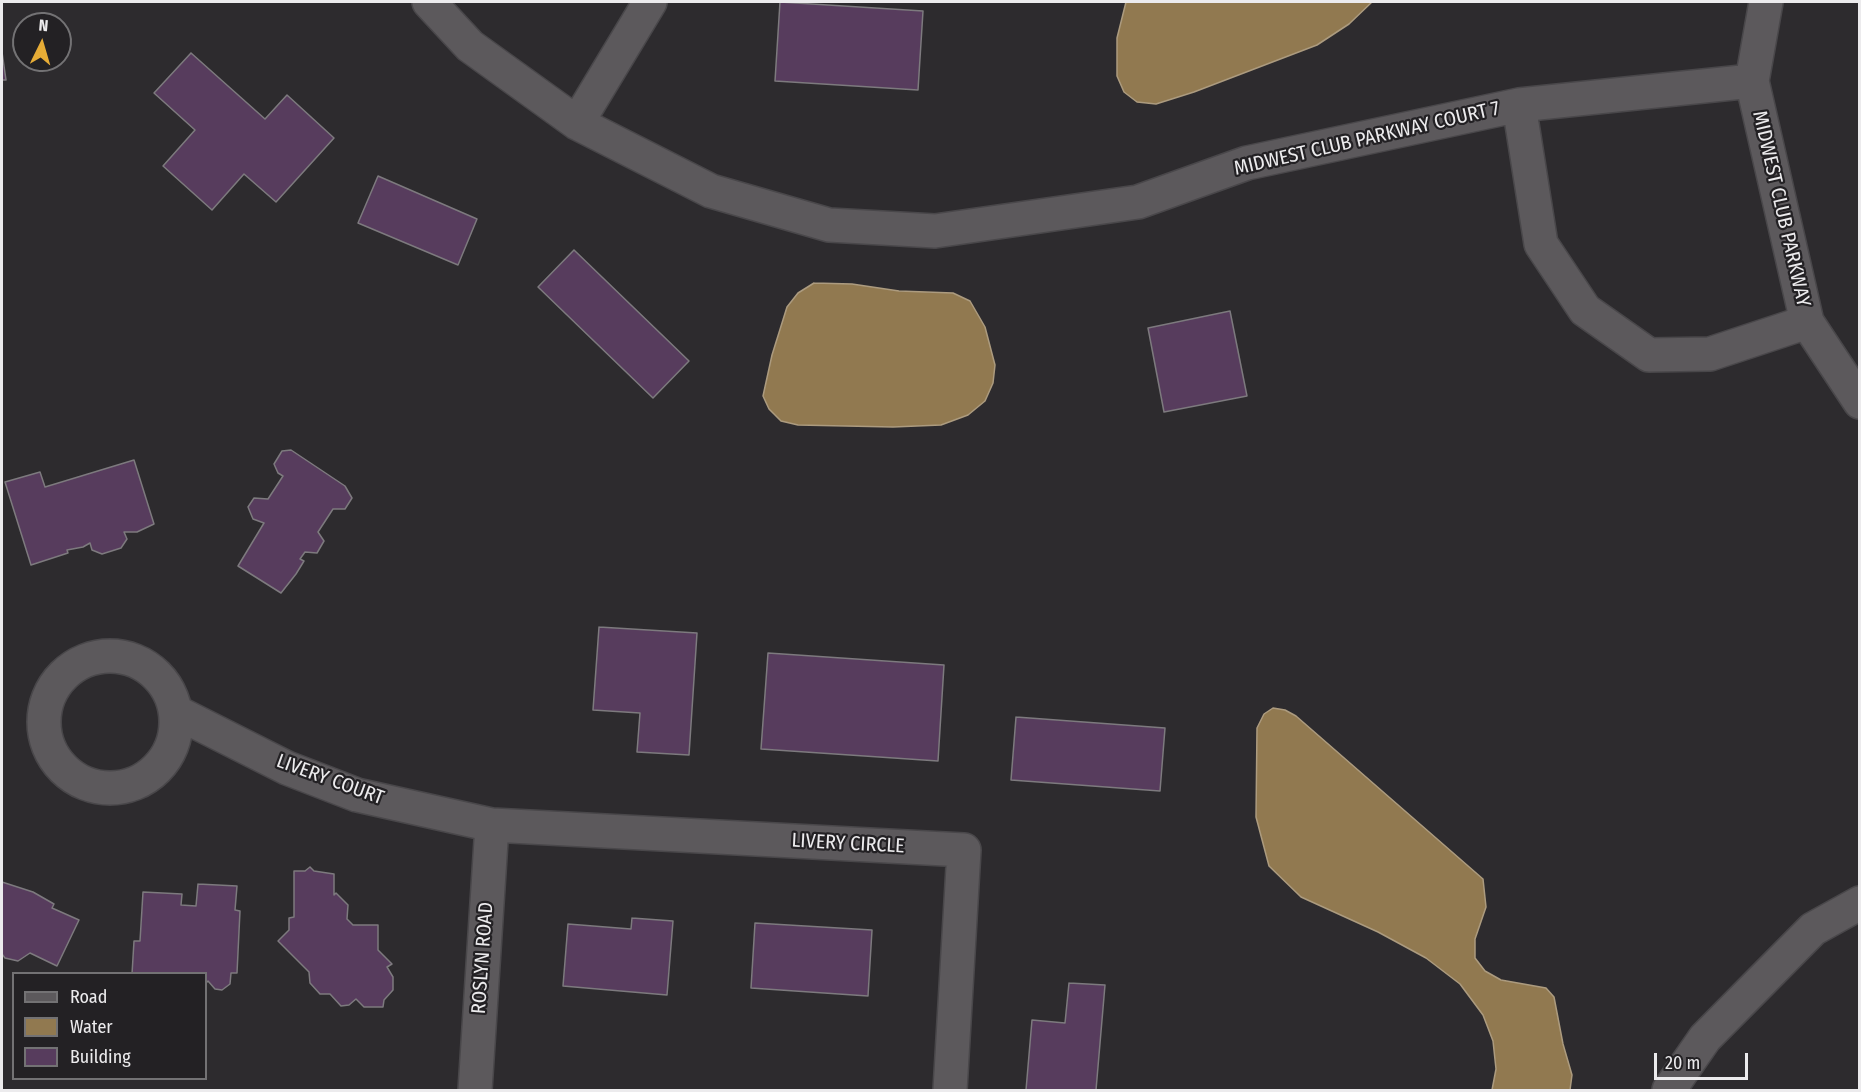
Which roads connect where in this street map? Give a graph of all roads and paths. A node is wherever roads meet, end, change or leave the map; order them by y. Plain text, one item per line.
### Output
1 (429, 2) edge
2 (650, 2) edge
3 (1766, 2) edge
4 (1752, 81) junction
5 (1519, 105) junction
6 (577, 123) junction
7 (1807, 322) junction
8 (1860, 402) edge
9 (176, 712) junction
10 (492, 825) junction
11 (1860, 903) edge
12 (475, 1090) edge
13 (950, 1090) edge
14 (1669, 1090) edge

1 - 6 street, MIDWEST CLUB PARKWAY COURT 7
2 - 6 street
3 - 4 street, MIDWEST CLUB PARKWAY
4 - 5 street, MIDWEST CLUB PARKWAY COURT 7
4 - 7 street, MIDWEST CLUB PARKWAY
5 - 6 street, MIDWEST CLUB PARKWAY COURT 7
5 - 7 street
7 - 8 street, MIDWEST CLUB PARKWAY
9 - 9 street
9 - 10 street, LIVERY COURT
10 - 12 street, ROSLYN ROAD
10 - 13 street, LIVERY CIRCLE
11 - 14 street

